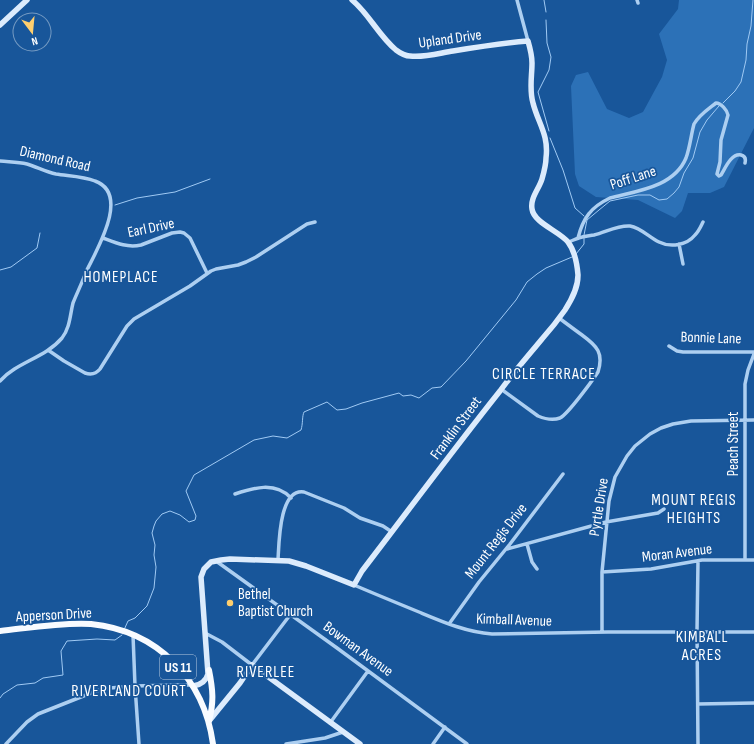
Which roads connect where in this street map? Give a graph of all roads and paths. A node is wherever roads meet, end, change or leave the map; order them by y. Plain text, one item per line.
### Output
1 (28, 0) edge
2 (352, 0) edge
3 (517, 0) edge
4 (0, 25) edge
5 (528, 41) junction
6 (0, 161) edge
7 (746, 162) dead end
8 (315, 222) dead end
9 (703, 222) dead end
10 (102, 238) junction
11 (580, 238) junction
12 (568, 242) junction
13 (679, 244) junction
14 (683, 264) dead end
15 (207, 273) junction
16 (559, 318) junction
17 (669, 346) dead end
18 (48, 350) junction
19 (754, 353) edge
20 (0, 381) edge
21 (501, 389) junction
22 (745, 420) junction
23 (754, 420) edge
24 (564, 474) dead end
25 (235, 494) dead end
26 (290, 498) junction
27 (664, 509) dead end
28 (606, 522) junction
29 (392, 532) junction
30 (527, 544) junction
31 (506, 549) junction
32 (278, 560) junction
33 (745, 560) junction
34 (754, 560) edge
35 (215, 561) junction
36 (698, 561) junction
37 (537, 569) dead end
38 (602, 572) junction
39 (354, 585) junction
40 (290, 614) junction
41 (449, 624) junction
42 (0, 631) edge
43 (697, 631) junction
44 (602, 632) junction
45 (754, 632) edge
46 (205, 633) junction
47 (133, 635) junction
48 (252, 665) junction
49 (208, 670) junction
50 (368, 671) junction
51 (135, 686) junction
52 (193, 686) junction
53 (754, 703) edge
54 (698, 704) junction
55 (209, 721) junction
56 (330, 723) junction
57 (445, 728) junction
58 (343, 732) junction
59 (6, 744) edge
60 (138, 744) edge
61 (214, 744) edge
62 (286, 744) edge
63 (360, 744) edge
64 (433, 744) edge
65 (467, 744) edge
66 (698, 744) edge

1 - 4 street
2 - 5 street, Upland Drive
3 - 5 street, Franklin Street
5 - 12 street, Franklin Street
6 - 10 street, Diamond Road
7 - 11 street, Poff Lane
8 - 15 street
9 - 13 street
10 - 15 street, Earl Drive
10 - 18 street, Diamond Road
11 - 12 street
11 - 13 street
12 - 16 street, Franklin Street
13 - 14 street
15 - 18 street
16 - 21 street, Franklin Street
16 - 21 street
17 - 19 street, Bonnie Lane
18 - 20 street, Diamond Road
19 - 22 street, Peach Street
21 - 29 street, Franklin Street
22 - 23 street, Pyrtle Drive
22 - 28 street, Pyrtle Drive
22 - 33 street, Peach Street
24 - 31 street, Mount Regis Drive
25 - 26 street
26 - 29 street
26 - 32 street
27 - 28 street
28 - 30 street
28 - 38 street, Pyrtle Drive
29 - 39 street, Franklin Street
30 - 31 street
30 - 37 street
31 - 41 street, Mount Regis Drive
32 - 35 street, Kimball Avenue
32 - 39 street, Kimball Avenue
33 - 34 street, Moran Avenue
33 - 36 street, Moran Avenue
35 - 40 street, Bowman Avenue
35 - 46 street
36 - 38 street, Moran Avenue
36 - 43 street
38 - 44 street, Pyrtle Drive
39 - 41 street, Kimball Avenue
40 - 48 street
40 - 50 street, Bowman Avenue
41 - 44 street, Kimball Avenue
42 - 47 main road, Apperson Drive / US 11
43 - 44 street, Kimball Avenue
43 - 45 street, Kimball Avenue
43 - 54 street
46 - 48 street
46 - 49 street
47 - 51 street
47 - 52 main road, Apperson Drive / US 11
48 - 55 street
48 - 56 street
49 - 52 street
49 - 55 main road
50 - 56 street
50 - 57 street, Bowman Avenue
51 - 52 street
51 - 59 street
51 - 60 street
52 - 55 main road, Apperson Drive / US 11
53 - 54 street
54 - 66 street
55 - 61 main road, US 11
56 - 58 street
57 - 64 street
57 - 65 street, Bowman Avenue
58 - 62 street
58 - 63 street

